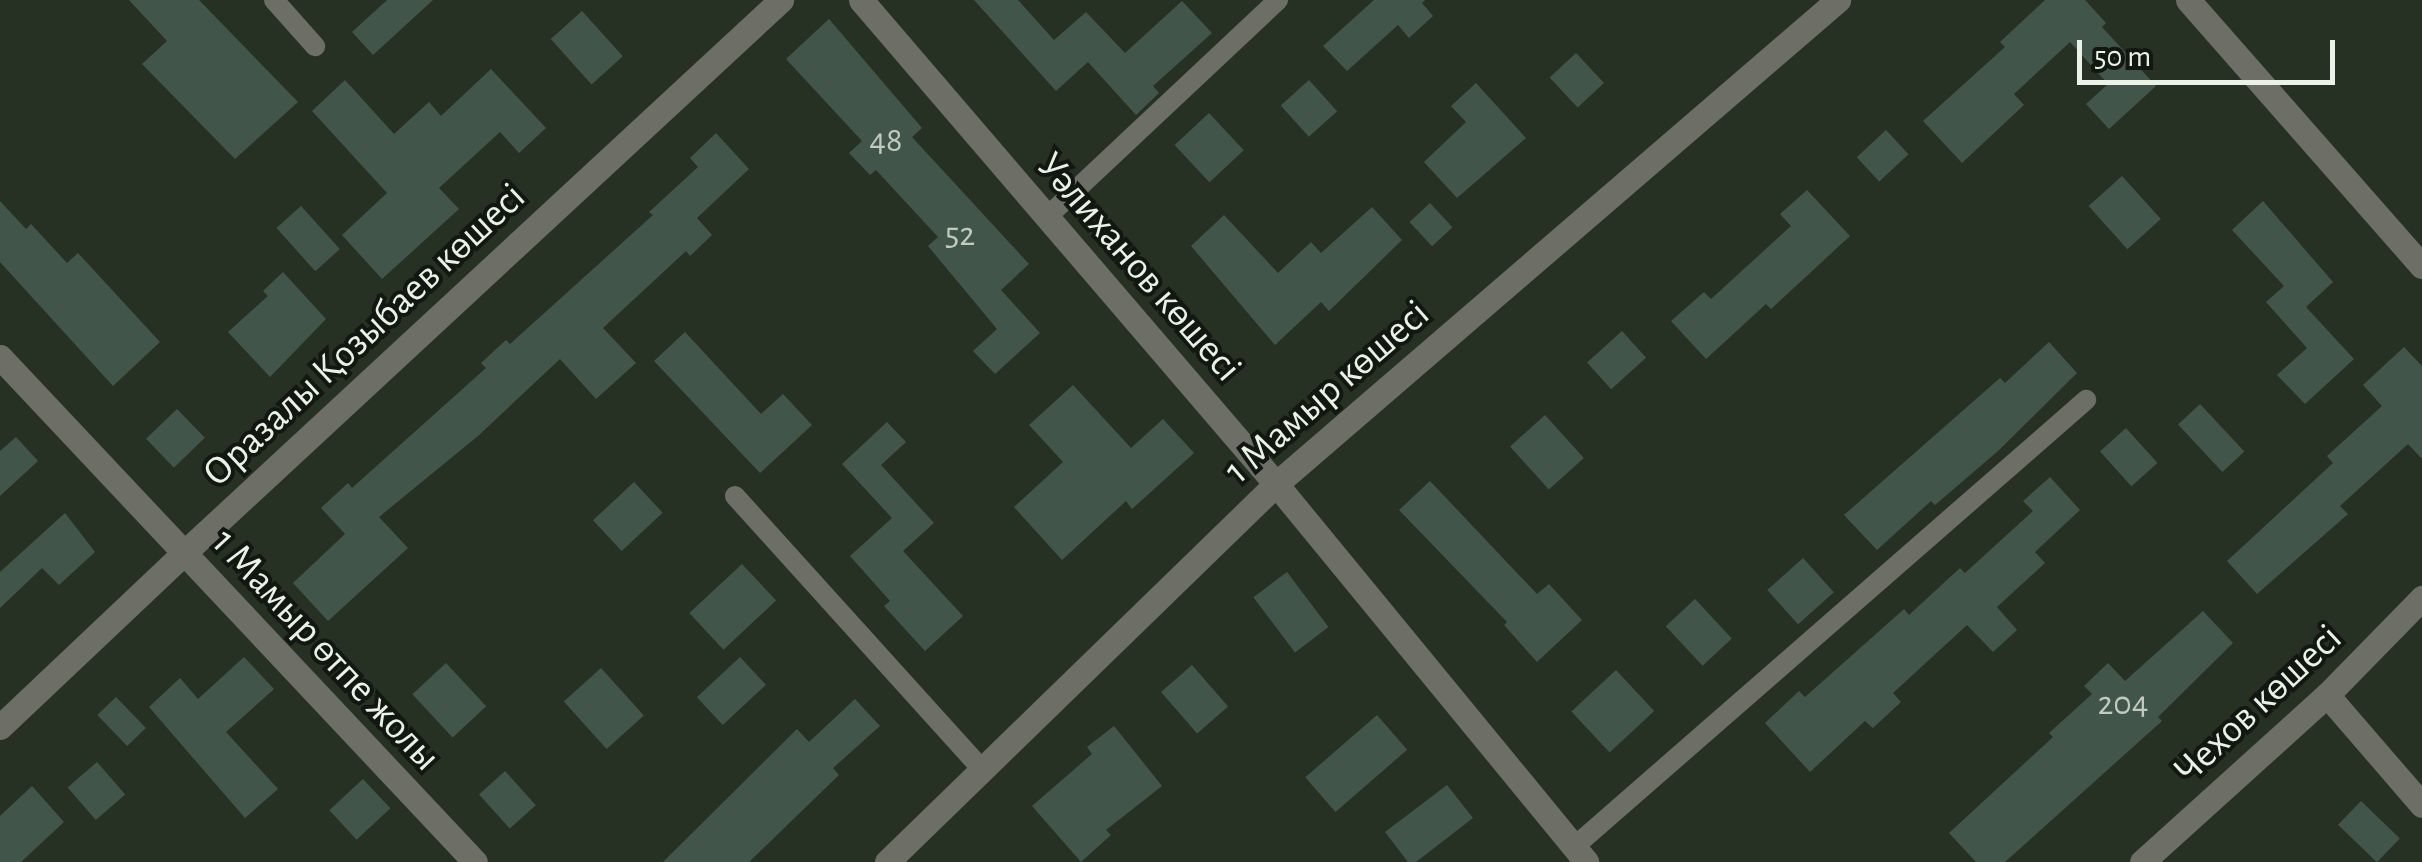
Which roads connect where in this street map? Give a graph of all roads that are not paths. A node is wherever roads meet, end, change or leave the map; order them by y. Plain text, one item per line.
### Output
1 (274, 0) edge
2 (781, 0) edge
3 (861, 0) edge
4 (1278, 0) edge
5 (1838, 0) edge
6 (2188, 0) edge
7 (316, 46) dead end
8 (1047, 218) junction
9 (2422, 266) edge
10 (0, 358) edge
11 (2086, 400) dead end
12 (1276, 484) junction
13 (735, 496) dead end
14 (184, 553) junction
15 (2422, 598) edge
16 (2327, 695) junction
17 (0, 727) edge
18 (982, 769) junction
19 (2422, 805) edge
20 (1580, 855) edge
21 (475, 862) edge
22 (888, 862) edge
23 (2142, 862) edge

1 - 7 lane
2 - 14 street, Оразалы Қозыбаев көшесі
3 - 8 street, Уәлиханов көшесі
4 - 8 lane
5 - 12 street, 1 Мамыр көшесі
6 - 9 street
8 - 12 street, Уәлиханов көшесі
10 - 14 street, 1 Мамыр өтпе жолы
11 - 20 lane
12 - 18 street, 1 Мамыр көшесі
12 - 20 street, Уәлиханов көшесі
13 - 18 lane
14 - 17 street, Оразалы Қозыбаев көшесі
14 - 21 street, 1 Мамыр өтпе жолы
15 - 16 street, Чехов көшесі
16 - 19 street
16 - 23 street, Чехов көшесі
18 - 22 street, 1 Мамыр көшесі

